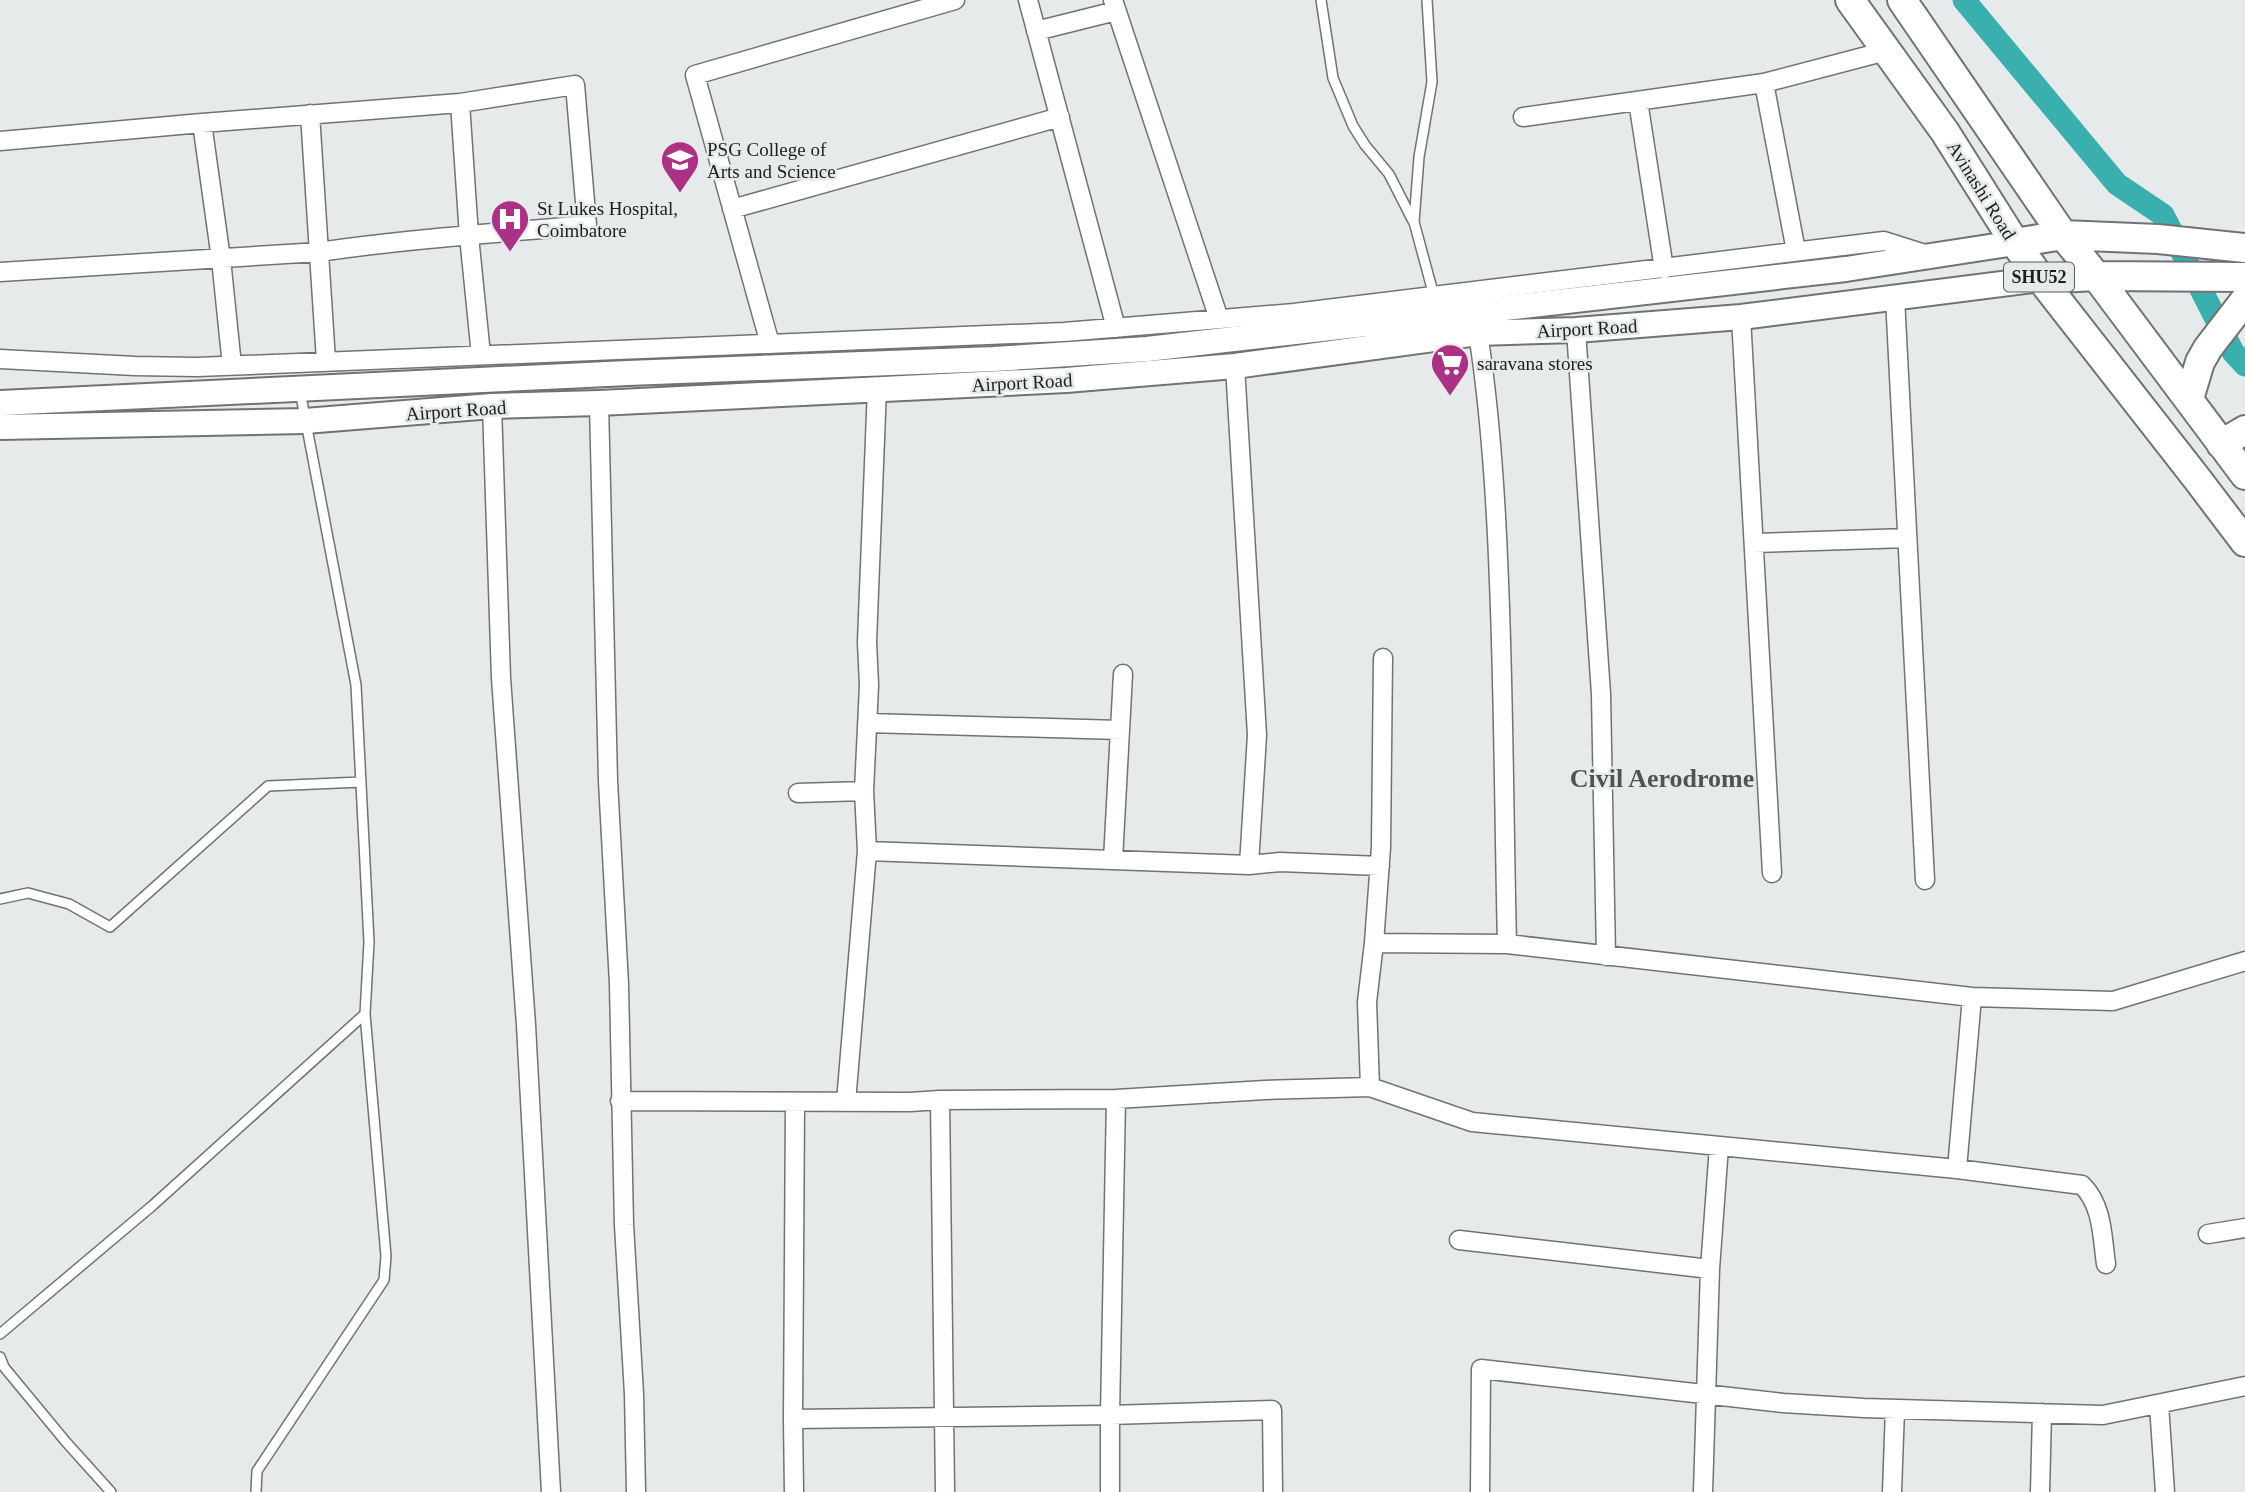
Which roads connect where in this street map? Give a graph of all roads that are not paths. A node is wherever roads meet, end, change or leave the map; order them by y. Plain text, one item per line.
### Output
1 (955, 0) edge
2 (1028, 0) edge
3 (1321, 0) edge
4 (1427, 0) edge
5 (1850, 0) edge
6 (1902, 0) edge
7 (1115, 5) edge
8 (1036, 31) junction
9 (1886, 51) junction
10 (1764, 83) junction
11 (1638, 101) junction
12 (460, 103) junction
13 (310, 114) junction
14 (1059, 117) junction
15 (1523, 117) dead end
16 (202, 123) junction
17 (0, 141) edge
18 (732, 209) junction
19 (1414, 222) junction
20 (2063, 235) junction
21 (470, 236) junction
22 (2015, 243) junction
23 (2245, 248) edge
24 (1796, 251) junction
25 (319, 252) junction
26 (1928, 256) junction
27 (221, 260) junction
28 (1664, 269) junction
29 (0, 272) edge
30 (2096, 276) junction
31 (2245, 277) edge
32 (2040, 279) junction
33 (1434, 296) junction
34 (1895, 298) junction
35 (2237, 309) edge
36 (1741, 317) junction
37 (1219, 319) junction
38 (1116, 327) junction
39 (1576, 331) junction
40 (1478, 333) junction
41 (770, 344) junction
42 (481, 355) junction
43 (0, 359) edge
44 (326, 361) junction
45 (232, 366) junction
46 (1234, 366) junction
47 (877, 388) junction
48 (299, 389) junction
49 (2189, 399) junction
50 (0, 403) edge
51 (599, 403) junction
52 (492, 406) junction
53 (305, 421) junction
54 (0, 427) edge
55 (2236, 435) edge
56 (2245, 475) edge
57 (1907, 538) junction
58 (2245, 542) edge
59 (1754, 543) junction
60 (1383, 658) dead end
61 (1123, 674) dead end
62 (867, 723) junction
63 (1120, 730) junction
64 (361, 782) junction
65 (864, 791) junction
66 (798, 793) dead end
67 (867, 851) junction
68 (1112, 860) junction
69 (1249, 864) junction
70 (1380, 866) junction
71 (1772, 873) dead end
72 (1925, 880) dead end
73 (0, 899) edge
74 (1374, 943) junction
75 (1507, 944) junction
76 (1606, 956) junction
77 (2245, 961) edge
78 (1972, 997) junction
79 (365, 1014) junction
80 (1370, 1087) junction
81 (940, 1100) junction
82 (1116, 1100) junction
83 (620, 1101) junction
84 (795, 1102) junction
85 (846, 1102) junction
86 (1719, 1146) junction
87 (1957, 1169) junction
88 (2245, 1228) edge
89 (2208, 1234) dead end
90 (1459, 1240) dead end
91 (2106, 1264) dead end
92 (1710, 1269) junction
93 (0, 1334) edge
94 (0, 1357) edge
95 (2245, 1386) edge
96 (1706, 1395) junction
97 (2159, 1405) junction
98 (1895, 1409) junction
99 (2042, 1413) junction
100 (1110, 1415) junction
101 (793, 1419) junction
102 (944, 1419) junction
103 (111, 1492) edge
104 (256, 1492) edge
105 (551, 1492) edge
106 (636, 1492) edge
107 (794, 1492) edge
108 (945, 1492) edge
109 (1110, 1492) edge
110 (1273, 1492) edge
111 (1480, 1492) edge
112 (1703, 1492) edge
113 (1892, 1492) edge
114 (2040, 1492) edge
115 (2165, 1492) edge

1 - 18 street
2 - 8 street
3 - 19 lane
4 - 19 lane
5 - 9 main road, Avinashi Road / SHU52
6 - 20 main road, Avinashi Road / SHU52
7 - 8 street
7 - 37 street
8 - 14 street
9 - 10 street
9 - 22 main road, Avinashi Road / SHU52
10 - 11 street
10 - 24 street
11 - 15 street
11 - 28 street
12 - 13 street
12 - 21 street
12 - 21 street
13 - 16 street
13 - 25 street
14 - 18 street
14 - 38 street
16 - 17 street
16 - 27 street
18 - 41 street
19 - 33 lane
20 - 22 main road
20 - 23 main road
20 - 30 main road, Avinashi Road / SHU52
21 - 25 street
21 - 42 street
22 - 26 street, Airport Road
22 - 32 main road, Avinashi Road / SHU52
24 - 26 street
24 - 28 street
25 - 27 street
25 - 44 street
26 - 48 street, Airport Road
27 - 29 street
27 - 45 street
28 - 33 street
30 - 31 main road
30 - 32 main road
30 - 49 main road, Avinashi Road / SHU52
32 - 34 street, Airport Road
32 - 58 main road, Avinashi Road / SHU52
33 - 37 street
34 - 36 street, Airport Road
34 - 57 street
35 - 49 main road
36 - 39 street, Airport Road
36 - 59 street
37 - 38 street
38 - 41 street
39 - 40 street, Airport Road
39 - 76 street
40 - 46 street, Airport Road
40 - 75 street
41 - 42 street
42 - 44 street
43 - 45 street
44 - 45 street
46 - 47 street, Airport Road
46 - 69 street
47 - 51 street, Airport Road
47 - 62 street
48 - 50 street, Airport Road
48 - 53 lane
49 - 55 main road, Avinashi Road / SHU52
51 - 52 street, Airport Road
51 - 83 street
52 - 53 street, Airport Road
52 - 105 street
53 - 54 street, Airport Road
53 - 64 lane
55 - 56 main road, Avinashi Road / SHU52
57 - 59 street
57 - 72 street
59 - 71 street
60 - 70 street
61 - 63 street
62 - 63 street
62 - 65 street
63 - 68 street
64 - 73 lane
64 - 79 lane
65 - 66 street
65 - 67 street
67 - 68 street
67 - 85 street
68 - 69 street
69 - 70 street
70 - 74 street
74 - 75 street
74 - 80 street
75 - 76 street
76 - 78 street
77 - 78 street
78 - 87 street
79 - 93 lane
79 - 104 lane
80 - 82 street
80 - 86 street
81 - 82 street
81 - 85 street
81 - 102 street
82 - 100 street
83 - 84 street
83 - 106 street
84 - 85 street
84 - 101 street
86 - 87 street
86 - 92 street
87 - 91 street
88 - 89 street
90 - 92 street
92 - 96 street
94 - 103 lane
95 - 97 street
96 - 98 street
96 - 111 street
96 - 112 street
97 - 99 street
97 - 115 street
98 - 99 street
98 - 113 street
99 - 114 street
100 - 102 street
100 - 109 street
100 - 110 street
101 - 102 street
101 - 107 street
102 - 108 street

